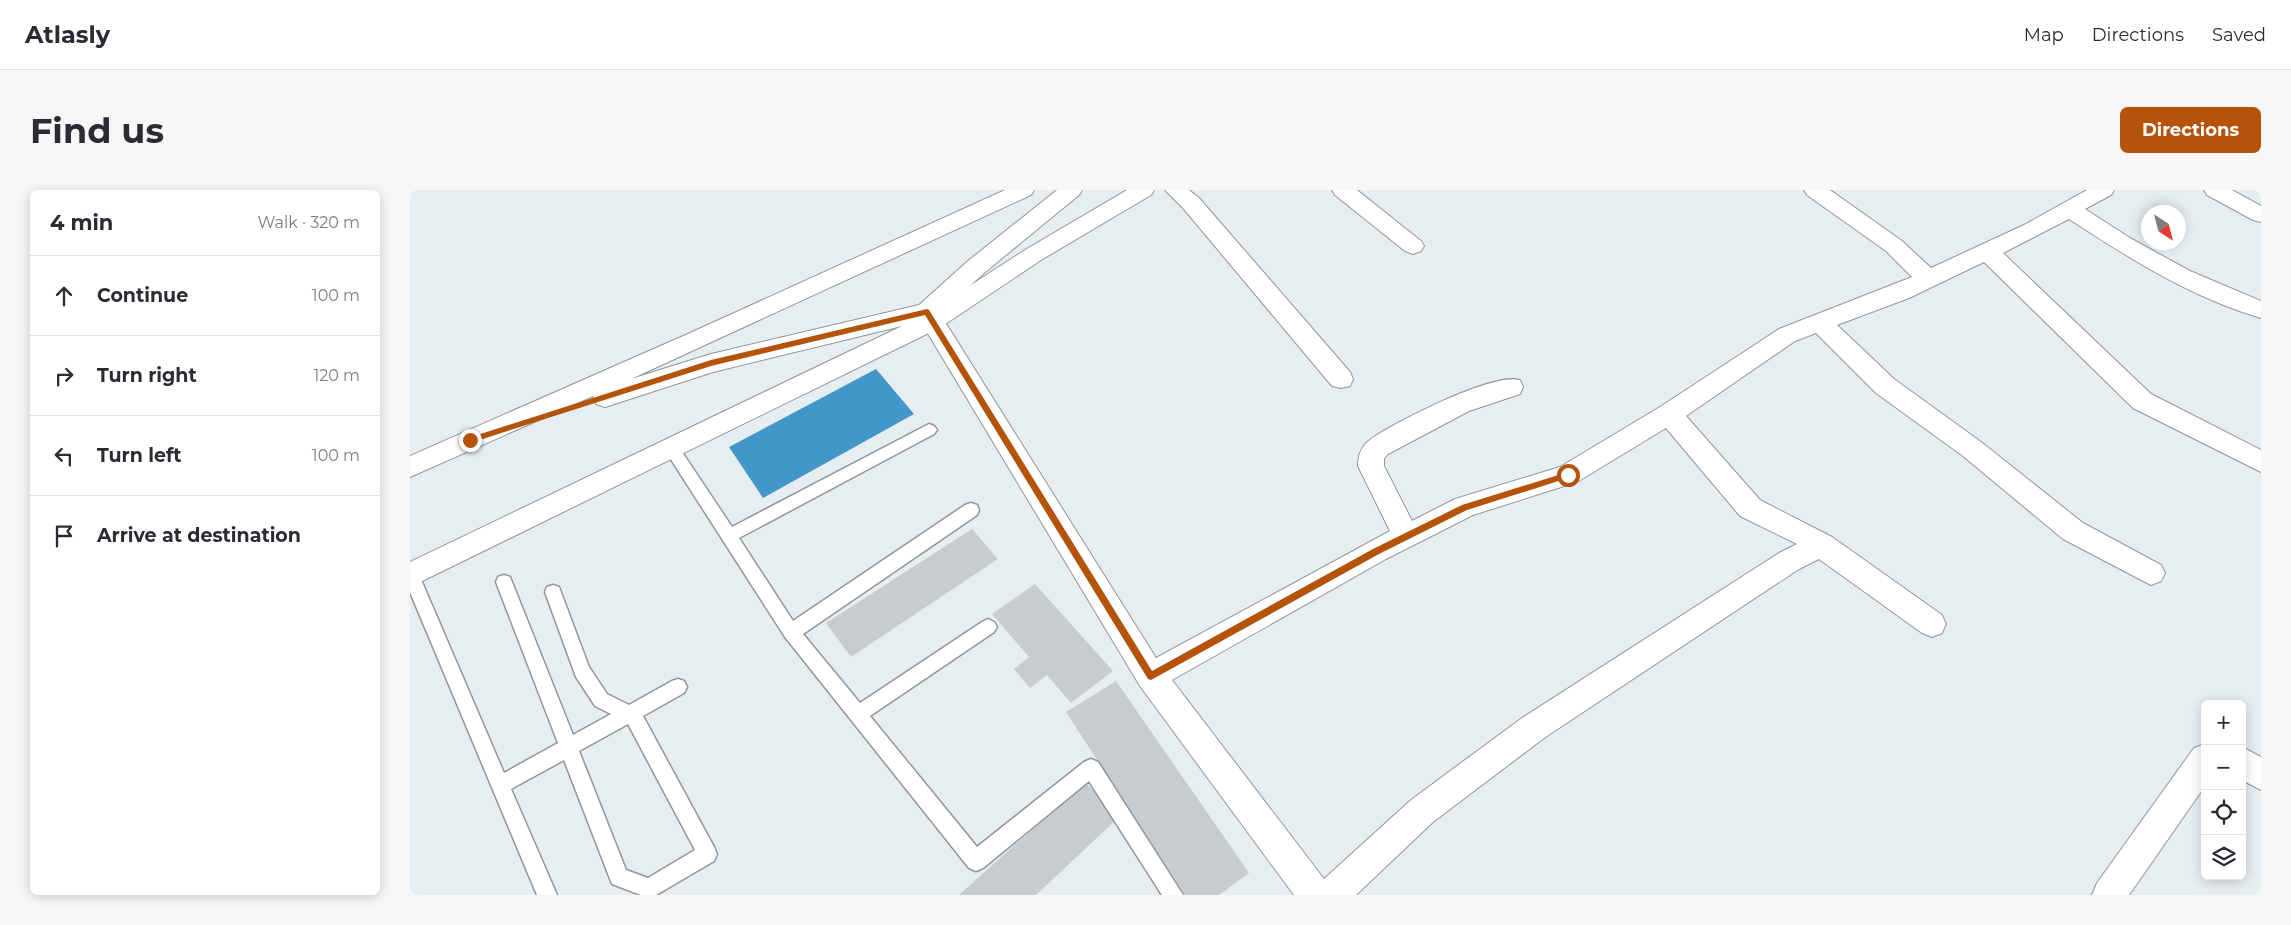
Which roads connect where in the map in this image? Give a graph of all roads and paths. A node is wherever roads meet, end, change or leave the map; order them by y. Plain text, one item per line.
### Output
1 (1023, 190) edge
2 (1071, 190) edge
3 (1143, 190) edge
4 (1176, 190) edge
5 (1343, 190) edge
6 (1815, 190) edge
7 (2103, 190) edge
8 (2214, 190) edge
9 (2069, 209) junction
10 (2261, 215) edge
11 (1413, 246) dead end
12 (1987, 251) junction
13 (1928, 279) junction
14 (2261, 310) edge
15 (930, 317) junction
16 (1820, 322) junction
17 (1341, 379) dead end
18 (1511, 387) dead end
19 (1669, 414) junction
20 (929, 430) dead end
21 (470, 440) junction
22 (671, 446) junction
23 (2261, 462) edge
24 (410, 466) edge
25 (971, 510) dead end
26 (729, 536) junction
27 (1406, 537) junction
28 (1822, 546) junction
29 (2151, 573) dead end
30 (410, 575) edge
31 (504, 582) dead end
32 (553, 592) dead end
33 (1932, 624) dead end
34 (988, 628) dead end
35 (791, 632) junction
36 (1151, 676) junction
37 (678, 687) dead end
38 (629, 714) junction
39 (857, 715) junction
40 (568, 748) junction
41 (2201, 765) edge
42 (2246, 765) edge
43 (2261, 775) edge
44 (500, 785) junction
45 (647, 892) edge
46 (547, 895) edge
47 (1173, 895) edge
48 (1315, 895) edge
49 (1332, 895) edge
50 (2109, 895) edge

1 - 21 street
2 - 15 street
3 - 15 street
4 - 17 street
5 - 11 street
6 - 13 street
7 - 9 street
8 - 10 street
9 - 12 street
9 - 14 street
12 - 13 street
12 - 23 street
13 - 16 street
15 - 21 street
15 - 22 street
15 - 36 street
16 - 19 street
16 - 29 street
18 - 27 street
19 - 27 street
19 - 28 street
20 - 26 lane
21 - 24 street
22 - 26 lane
22 - 30 street
25 - 35 lane
26 - 35 lane
27 - 36 street
28 - 33 street
28 - 49 street
30 - 44 lane
31 - 40 lane
32 - 38 lane
34 - 39 lane
35 - 39 lane
36 - 48 street
37 - 38 lane
38 - 40 lane
38 - 45 lane
39 - 47 lane
40 - 44 lane
40 - 45 lane
41 - 50 street
42 - 43 street
44 - 46 lane

